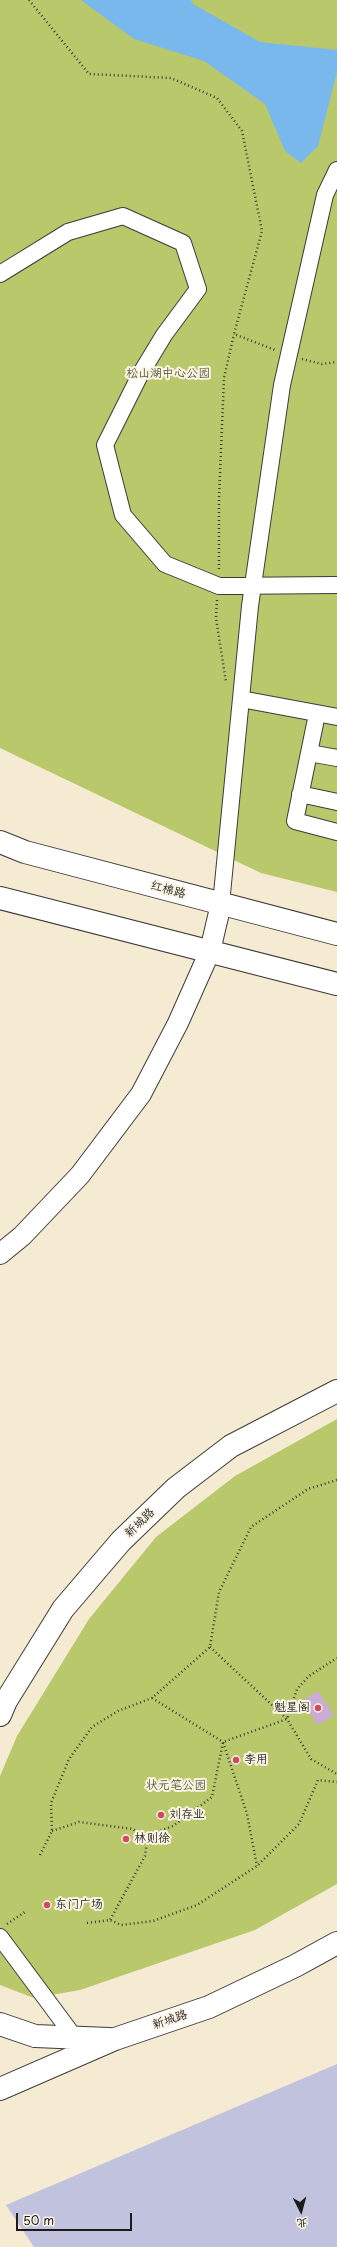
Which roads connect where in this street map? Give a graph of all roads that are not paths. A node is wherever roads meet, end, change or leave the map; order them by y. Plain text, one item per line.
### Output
1 (337, 170) edge
2 (0, 274) edge
3 (254, 585) junction
4 (337, 585) edge
5 (241, 699) junction
6 (317, 714) junction
7 (337, 718) edge
8 (309, 753) junction
9 (337, 758) edge
10 (300, 794) junction
11 (337, 802) edge
12 (337, 832) edge
13 (0, 842) edge
14 (0, 898) edge
15 (221, 904) junction
16 (337, 934) edge
17 (210, 951) junction
18 (337, 984) edge
19 (0, 1254) edge
20 (337, 1391) edge
21 (0, 1715) edge
22 (3, 1931) edge
23 (337, 1943) edge
24 (0, 2024) edge
25 (75, 2038) junction
26 (115, 2039) junction
27 (0, 2089) edge

1 - 3 street
2 - 3 street
3 - 4 street
3 - 5 street
5 - 6 street
5 - 15 street
6 - 7 street
6 - 8 street
8 - 9 street
8 - 10 street
10 - 11 street
10 - 12 street
13 - 15 main road, 红棉路
14 - 17 main road
15 - 16 main road, 红棉路
15 - 17 street
17 - 18 main road
17 - 19 street
20 - 21 main road, 新城路
22 - 25 street
23 - 26 main road, 新城路
24 - 25 main road
25 - 26 main road
26 - 27 main road, 新城路

